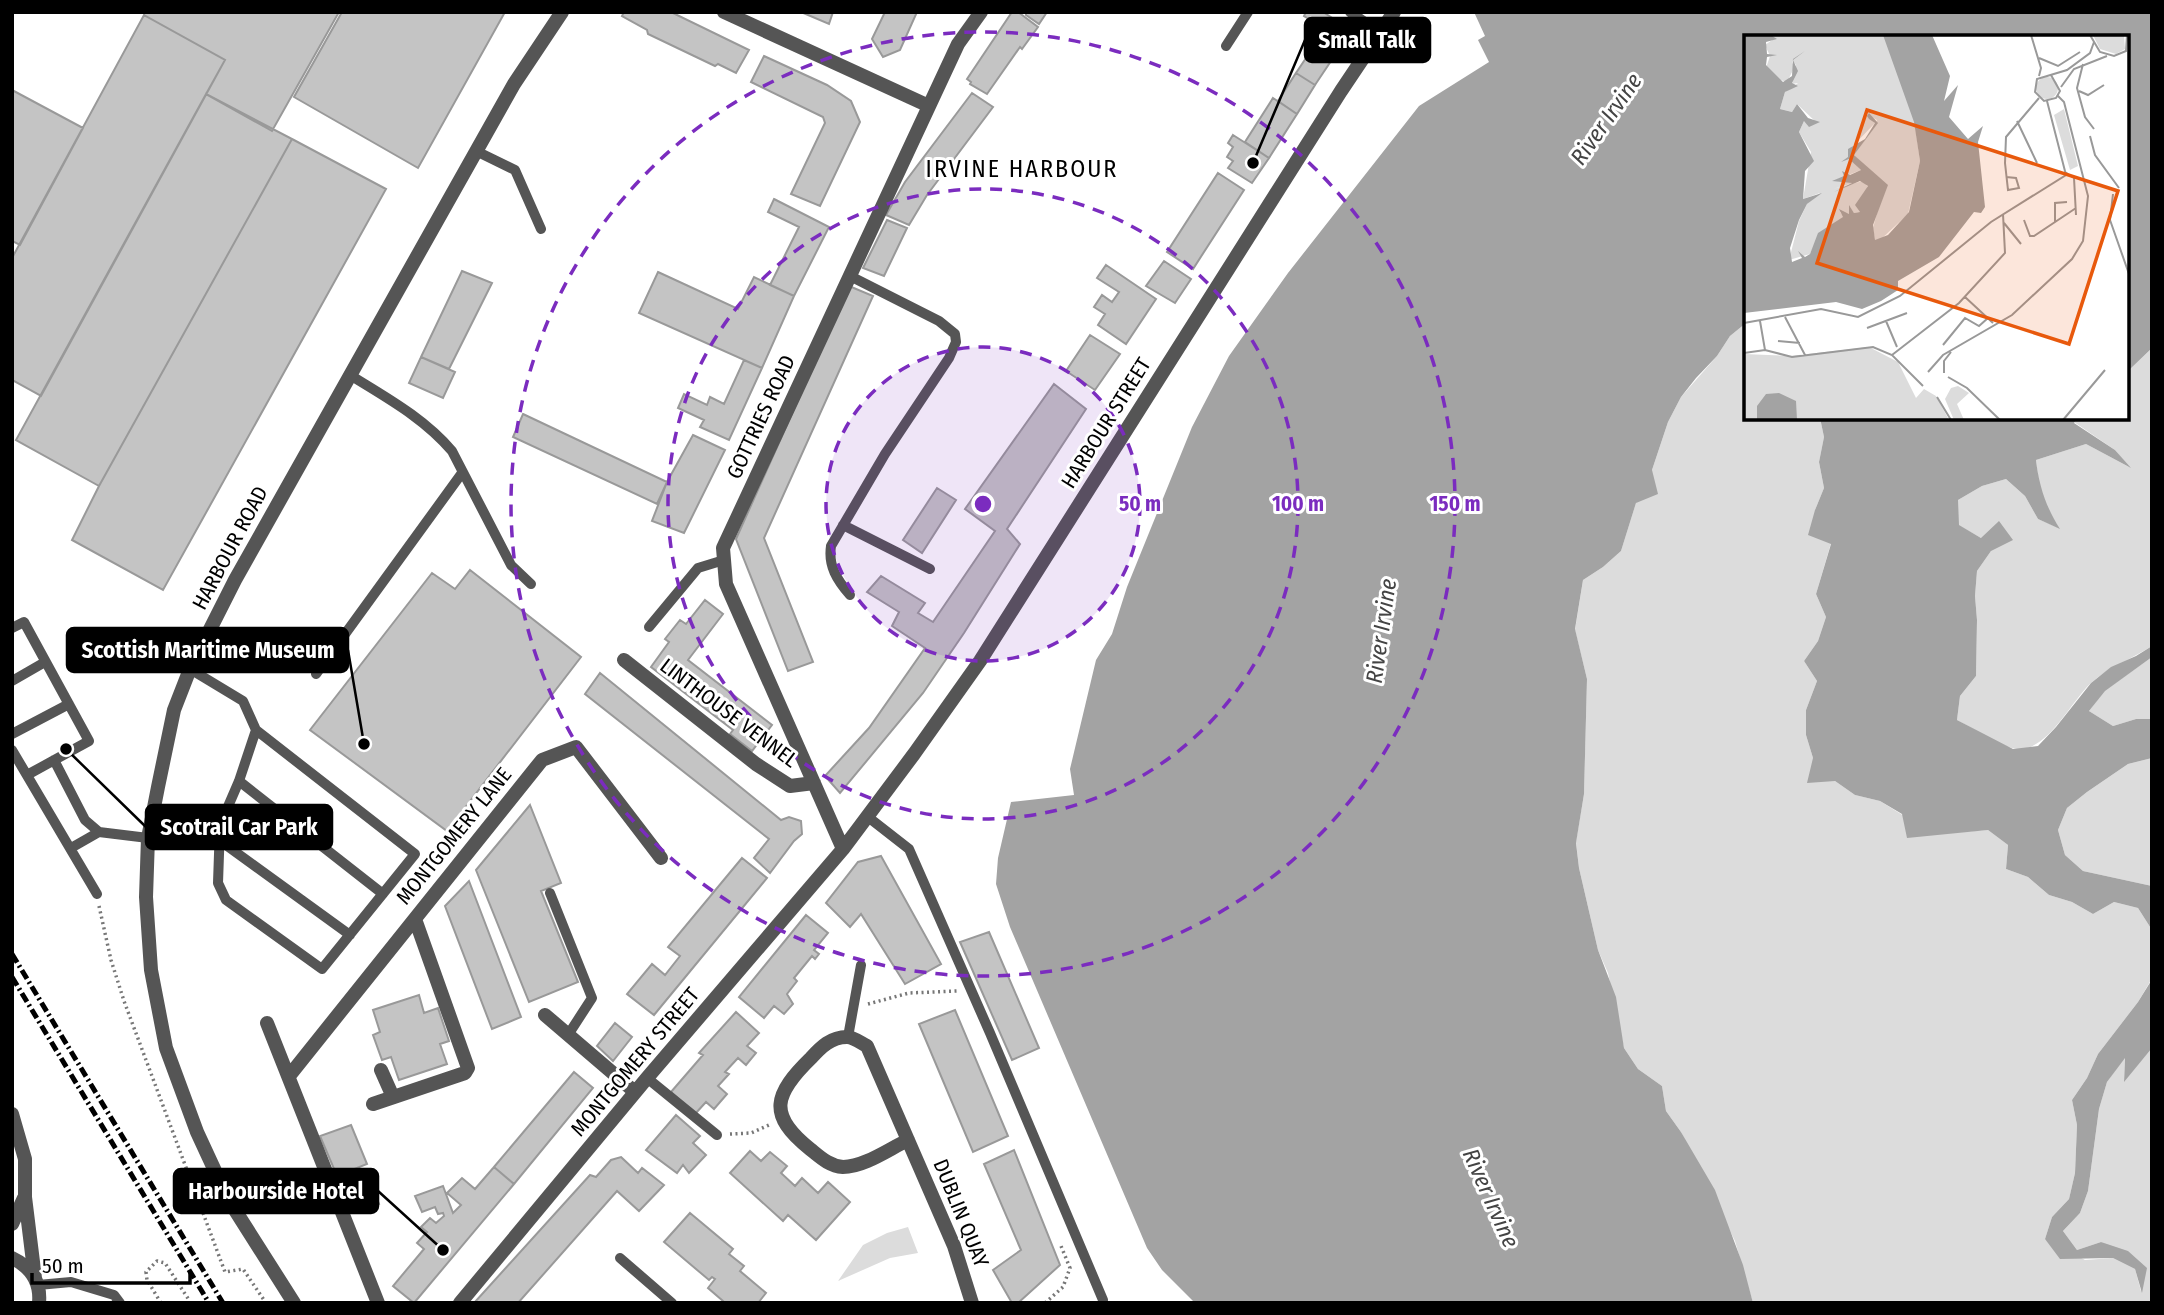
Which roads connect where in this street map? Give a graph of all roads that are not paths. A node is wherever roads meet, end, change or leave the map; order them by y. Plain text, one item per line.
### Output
1 (562, 12) edge
2 (724, 12) edge
3 (981, 12) edge
4 (1248, 12) edge
5 (1350, 12) edge
6 (1394, 12) edge
7 (1381, 33) junction
8 (1226, 46) dead end
9 (929, 106) junction
10 (476, 151) junction
11 (541, 229) dead end
12 (850, 276) junction
13 (350, 375) junction
14 (462, 473) junction
15 (842, 525) junction
16 (724, 560) junction
17 (930, 569) dead end
18 (531, 583) dead end
19 (849, 595) dead end
20 (649, 627) dead end
21 (12, 628) edge
22 (624, 660) dead end
23 (45, 663) junction
24 (190, 669) junction
25 (316, 674) dead end
26 (12, 681) edge
27 (69, 704) junction
28 (256, 730) junction
29 (12, 734) edge
30 (12, 750) edge
31 (54, 760) junction
32 (27, 775) junction
33 (239, 781) junction
34 (814, 783) junction
35 (868, 817) junction
36 (99, 832) junction
37 (148, 838) junction
38 (219, 840) junction
39 (71, 848) junction
40 (843, 849) junction
41 (661, 858) dead end
42 (550, 893) dead end
43 (97, 894) road end
44 (383, 894) junction
45 (415, 919) junction
46 (350, 935) junction
47 (861, 965) dead end
48 (545, 1016) dead end
49 (267, 1023) dead end
50 (568, 1035) junction
51 (848, 1037) junction
52 (381, 1070) dead end
53 (289, 1076) junction
54 (647, 1078) junction
55 (635, 1092) junction
56 (393, 1097) junction
57 (373, 1104) dead end
58 (12, 1114) edge
59 (717, 1135) road end
60 (908, 1140) junction
61 (25, 1197) junction
62 (12, 1224) edge
63 (12, 1258) edge
64 (620, 1258) dead end
65 (36, 1281) junction
66 (1103, 1300) dead end
67 (39, 1303) edge
68 (120, 1303) edge
69 (294, 1303) edge
70 (378, 1303) edge
71 (460, 1303) edge
72 (672, 1303) edge
73 (972, 1303) edge

1 - 10 street, HARBOUR ROAD
2 - 9 street
3 - 9 street, GOTTRIES ROAD
4 - 8 lane
5 - 7 lane
6 - 7 street, HARBOUR STREET
7 - 35 street, HARBOUR STREET
9 - 12 street, GOTTRIES ROAD
10 - 11 lane
10 - 13 street, HARBOUR ROAD
12 - 15 lane
12 - 16 street, GOTTRIES ROAD
13 - 14 lane
13 - 24 street, HARBOUR ROAD
14 - 18 lane
14 - 25 lane
15 - 17 lane
15 - 19 lane
16 - 20 lane
16 - 34 street, GOTTRIES ROAD
21 - 23 lane
22 - 34 street, LINTHOUSE VENNEL
23 - 26 lane
23 - 27 lane
24 - 28 lane
24 - 37 street, HARBOUR ROAD
27 - 29 lane
27 - 31 lane
28 - 33 lane
28 - 44 lane
30 - 32 lane
31 - 32 lane
31 - 36 lane
32 - 39 lane
33 - 38 lane
33 - 44 lane
34 - 40 street, GOTTRIES ROAD
35 - 40 street, HARBOUR STREET
35 - 66 lane
36 - 37 lane
36 - 39 lane
37 - 69 street, HARBOUR ROAD
38 - 46 lane
38 - 46 lane
39 - 43 lane
40 - 54 street, MONTGOMERY STREET
41 - 45 street, MONTGOMERY LANE
42 - 50 lane
44 - 46 lane
45 - 53 street, MONTGOMERY LANE
45 - 56 street
47 - 51 lane
48 - 50 street
49 - 53 street
50 - 55 street
51 - 60 street, DUBLIN QUAY
51 - 60 street
52 - 56 street
53 - 70 street
54 - 55 street, MONTGOMERY STREET
54 - 59 lane
55 - 71 street, MONTGOMERY STREET
56 - 57 street
58 - 61 street
60 - 73 street, DUBLIN QUAY
61 - 62 street
61 - 65 street
63 - 65 street
64 - 72 lane
65 - 67 street
65 - 68 lane

